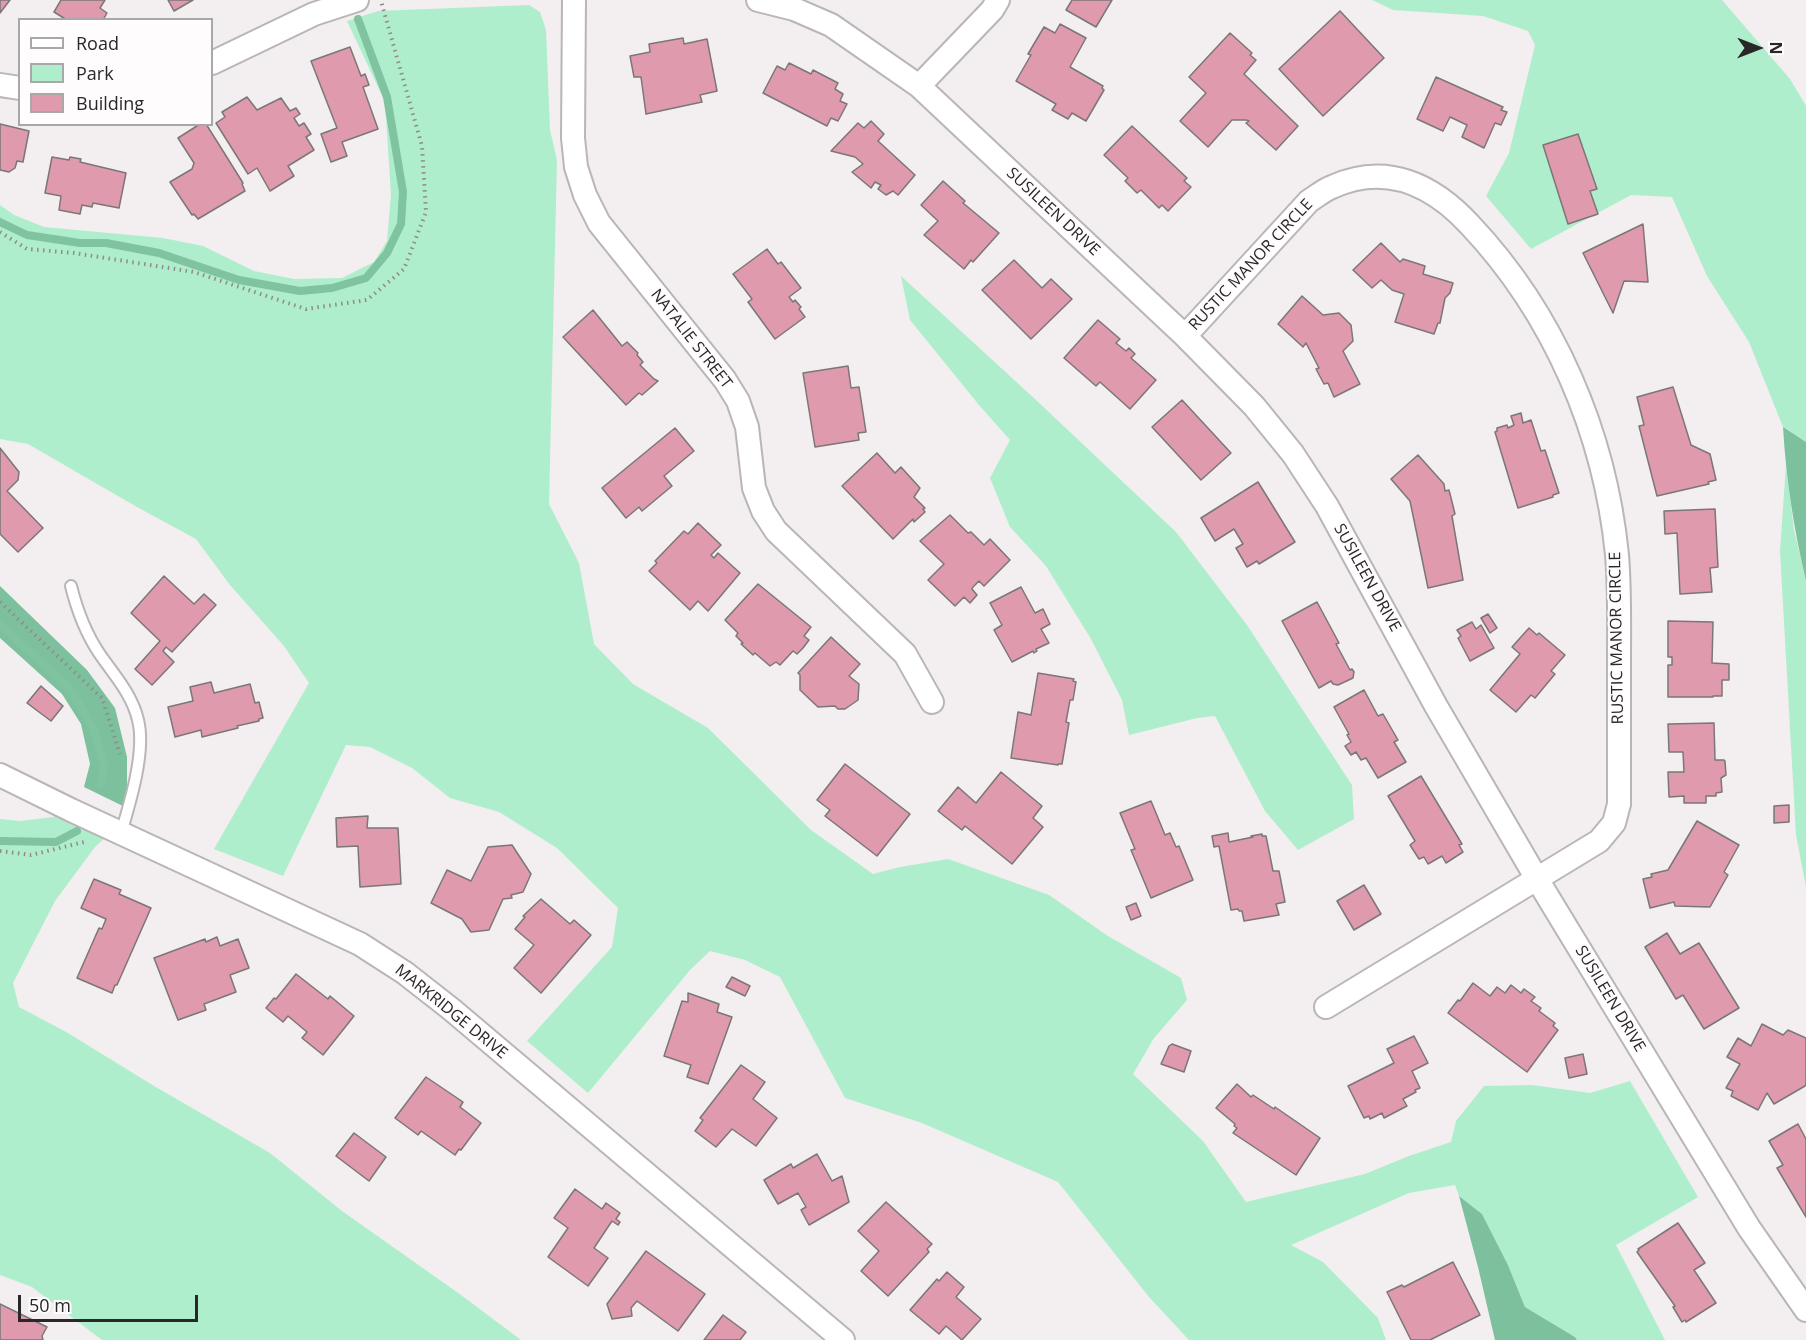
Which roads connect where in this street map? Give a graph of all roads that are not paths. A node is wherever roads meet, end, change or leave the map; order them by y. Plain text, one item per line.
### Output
1 (357, 0) edge
2 (574, 0) edge
3 (758, 0) edge
4 (998, 0) edge
5 (213, 63) edge
6 (0, 85) edge
7 (919, 86) junction
8 (18, 88) edge
9 (1185, 336) junction
10 (70, 586) dead end
11 (932, 702) dead end
12 (0, 775) edge
13 (116, 831) junction
14 (1537, 879) junction
15 (1326, 1007) dead end
16 (1806, 1310) edge
17 (843, 1340) edge

1 - 5 street
2 - 11 street, NATALIE STREET
3 - 7 street, SUSILEEN DRIVE
4 - 7 street
6 - 8 street
7 - 9 street, SUSILEEN DRIVE
9 - 14 street, SUSILEEN DRIVE
9 - 14 street, RUSTIC MANOR CIRCLE
10 - 13 lane
12 - 13 street, MARKRIDGE DRIVE
13 - 17 street, MARKRIDGE DRIVE
14 - 15 street, RUSTIC MANOR CIRCLE
14 - 16 street, SUSILEEN DRIVE

